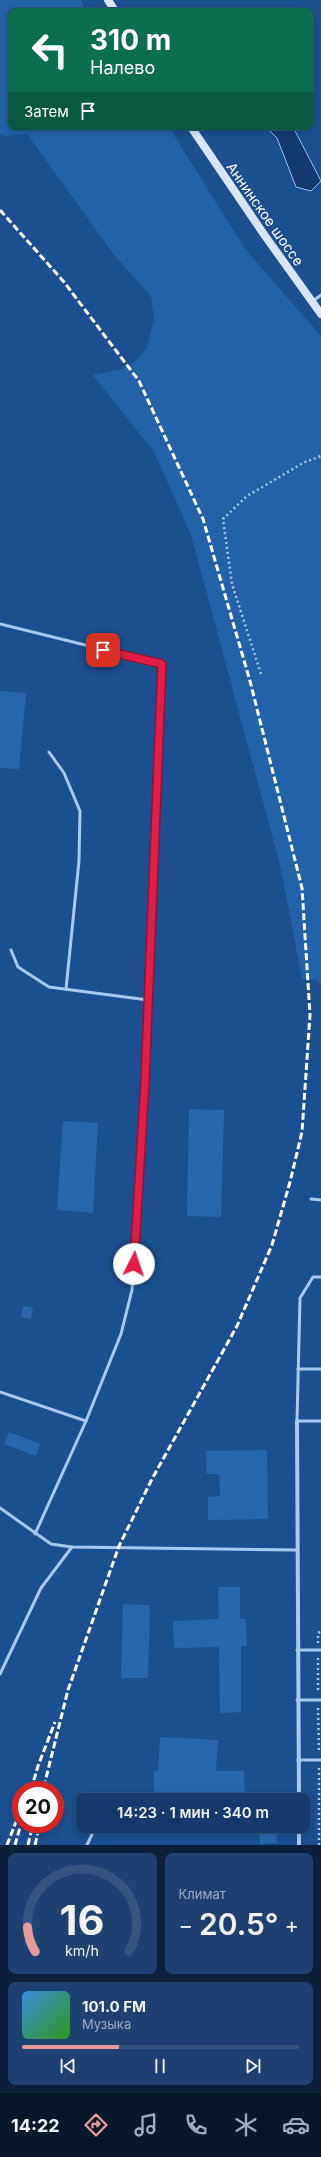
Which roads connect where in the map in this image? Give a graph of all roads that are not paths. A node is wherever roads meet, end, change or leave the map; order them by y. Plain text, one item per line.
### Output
1 (192, 130) edge
2 (321, 295) edge
3 (311, 302) junction
4 (321, 314) edge
5 (0, 624) edge
6 (49, 752) dead end
7 (11, 950) dead end
8 (66, 989) junction
9 (148, 1000) junction
10 (311, 1199) dead end
11 (321, 1200) edge
12 (321, 1277) edge
13 (298, 1369) junction
14 (321, 1369) edge
15 (0, 1392) edge
16 (86, 1421) junction
17 (297, 1421) junction
18 (321, 1421) edge
19 (0, 1508) edge
20 (35, 1534) junction
21 (72, 1547) junction
22 (296, 1550) junction
23 (297, 1650) junction
24 (319, 1650) edge
25 (0, 1674) edge
26 (297, 1700) junction
27 (320, 1700) edge
28 (298, 1760) junction
29 (320, 1760) edge
30 (299, 1793) edge
31 (93, 1833) edge
32 (299, 1833) edge
33 (87, 1845) edge
34 (299, 1845) edge

1 - 3 main road, Аннинское шоссе
2 - 3 lane
3 - 4 main road, Аннинское шоссе
5 - 9 lane
6 - 8 lane
7 - 8 lane
8 - 9 lane
9 - 16 lane
10 - 11 lane
12 - 13 lane
13 - 14 lane
13 - 17 lane
15 - 16 lane
16 - 20 lane
17 - 18 lane
17 - 22 street
19 - 20 lane
20 - 21 lane
21 - 22 lane
21 - 25 lane
22 - 23 street
23 - 24 lane
23 - 26 street
26 - 27 lane
26 - 28 street
28 - 29 lane
28 - 30 street
31 - 33 lane
32 - 34 street

